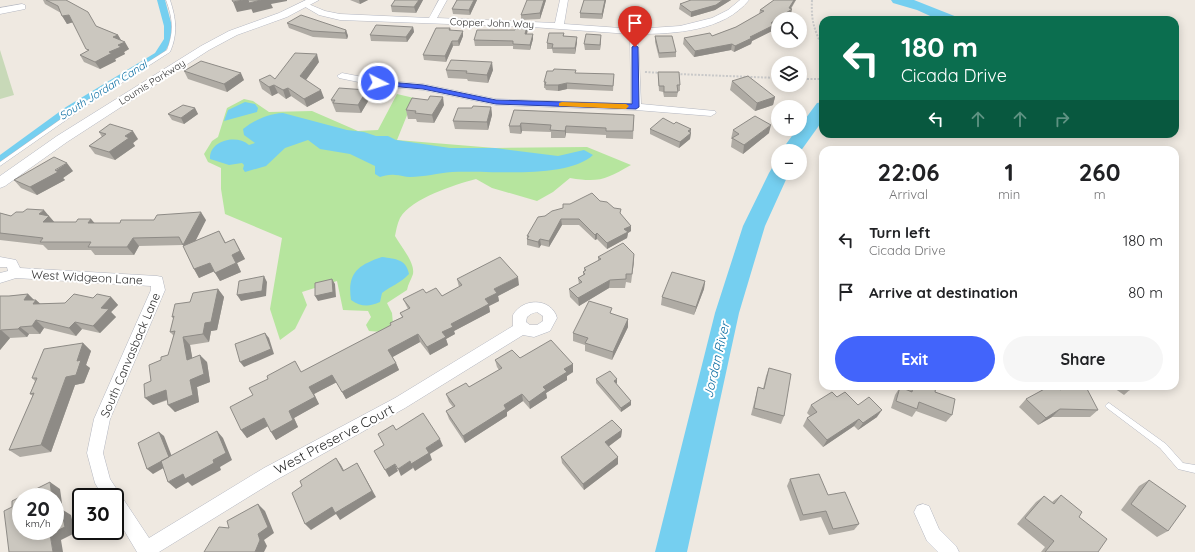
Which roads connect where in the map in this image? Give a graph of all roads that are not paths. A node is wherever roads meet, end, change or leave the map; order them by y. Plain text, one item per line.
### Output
1 (168, 0) edge
2 (442, 0) edge
3 (564, 0) edge
4 (745, 0) edge
5 (310, 3) edge
6 (22, 7) dead end
7 (0, 12) edge
8 (432, 20) junction
9 (559, 26) junction
10 (634, 31) junction
11 (342, 76) dead end
12 (636, 107) junction
13 (711, 113) dead end
14 (0, 164) edge
15 (0, 183) edge
16 (0, 262) edge
17 (16, 273) junction
18 (0, 278) edge
19 (157, 281) joint
20 (522, 328) dead end
21 (1109, 406) dead end
22 (1195, 469) edge
23 (107, 488) edge
24 (922, 512) dead end
25 (124, 514) edge
26 (147, 551) edge
27 (950, 552) edge

1 - 14 lane
2 - 8 street
3 - 9 street
4 - 10 street, Copper John Way
5 - 8 street, Copper John Way
5 - 15 street, Loumis Parkway
6 - 7 street
8 - 9 street, Copper John Way
9 - 10 street, Copper John Way
10 - 12 street
11 - 12 street
12 - 13 street
16 - 17 street, West Widgeon Lane
17 - 18 street, West Widgeon Lane
17 - 19 street, West Widgeon Lane
19 - 23 street, South Canvasback Lane
20 - 26 street, West Preserve Court
21 - 22 lane
24 - 27 street
25 - 26 street

